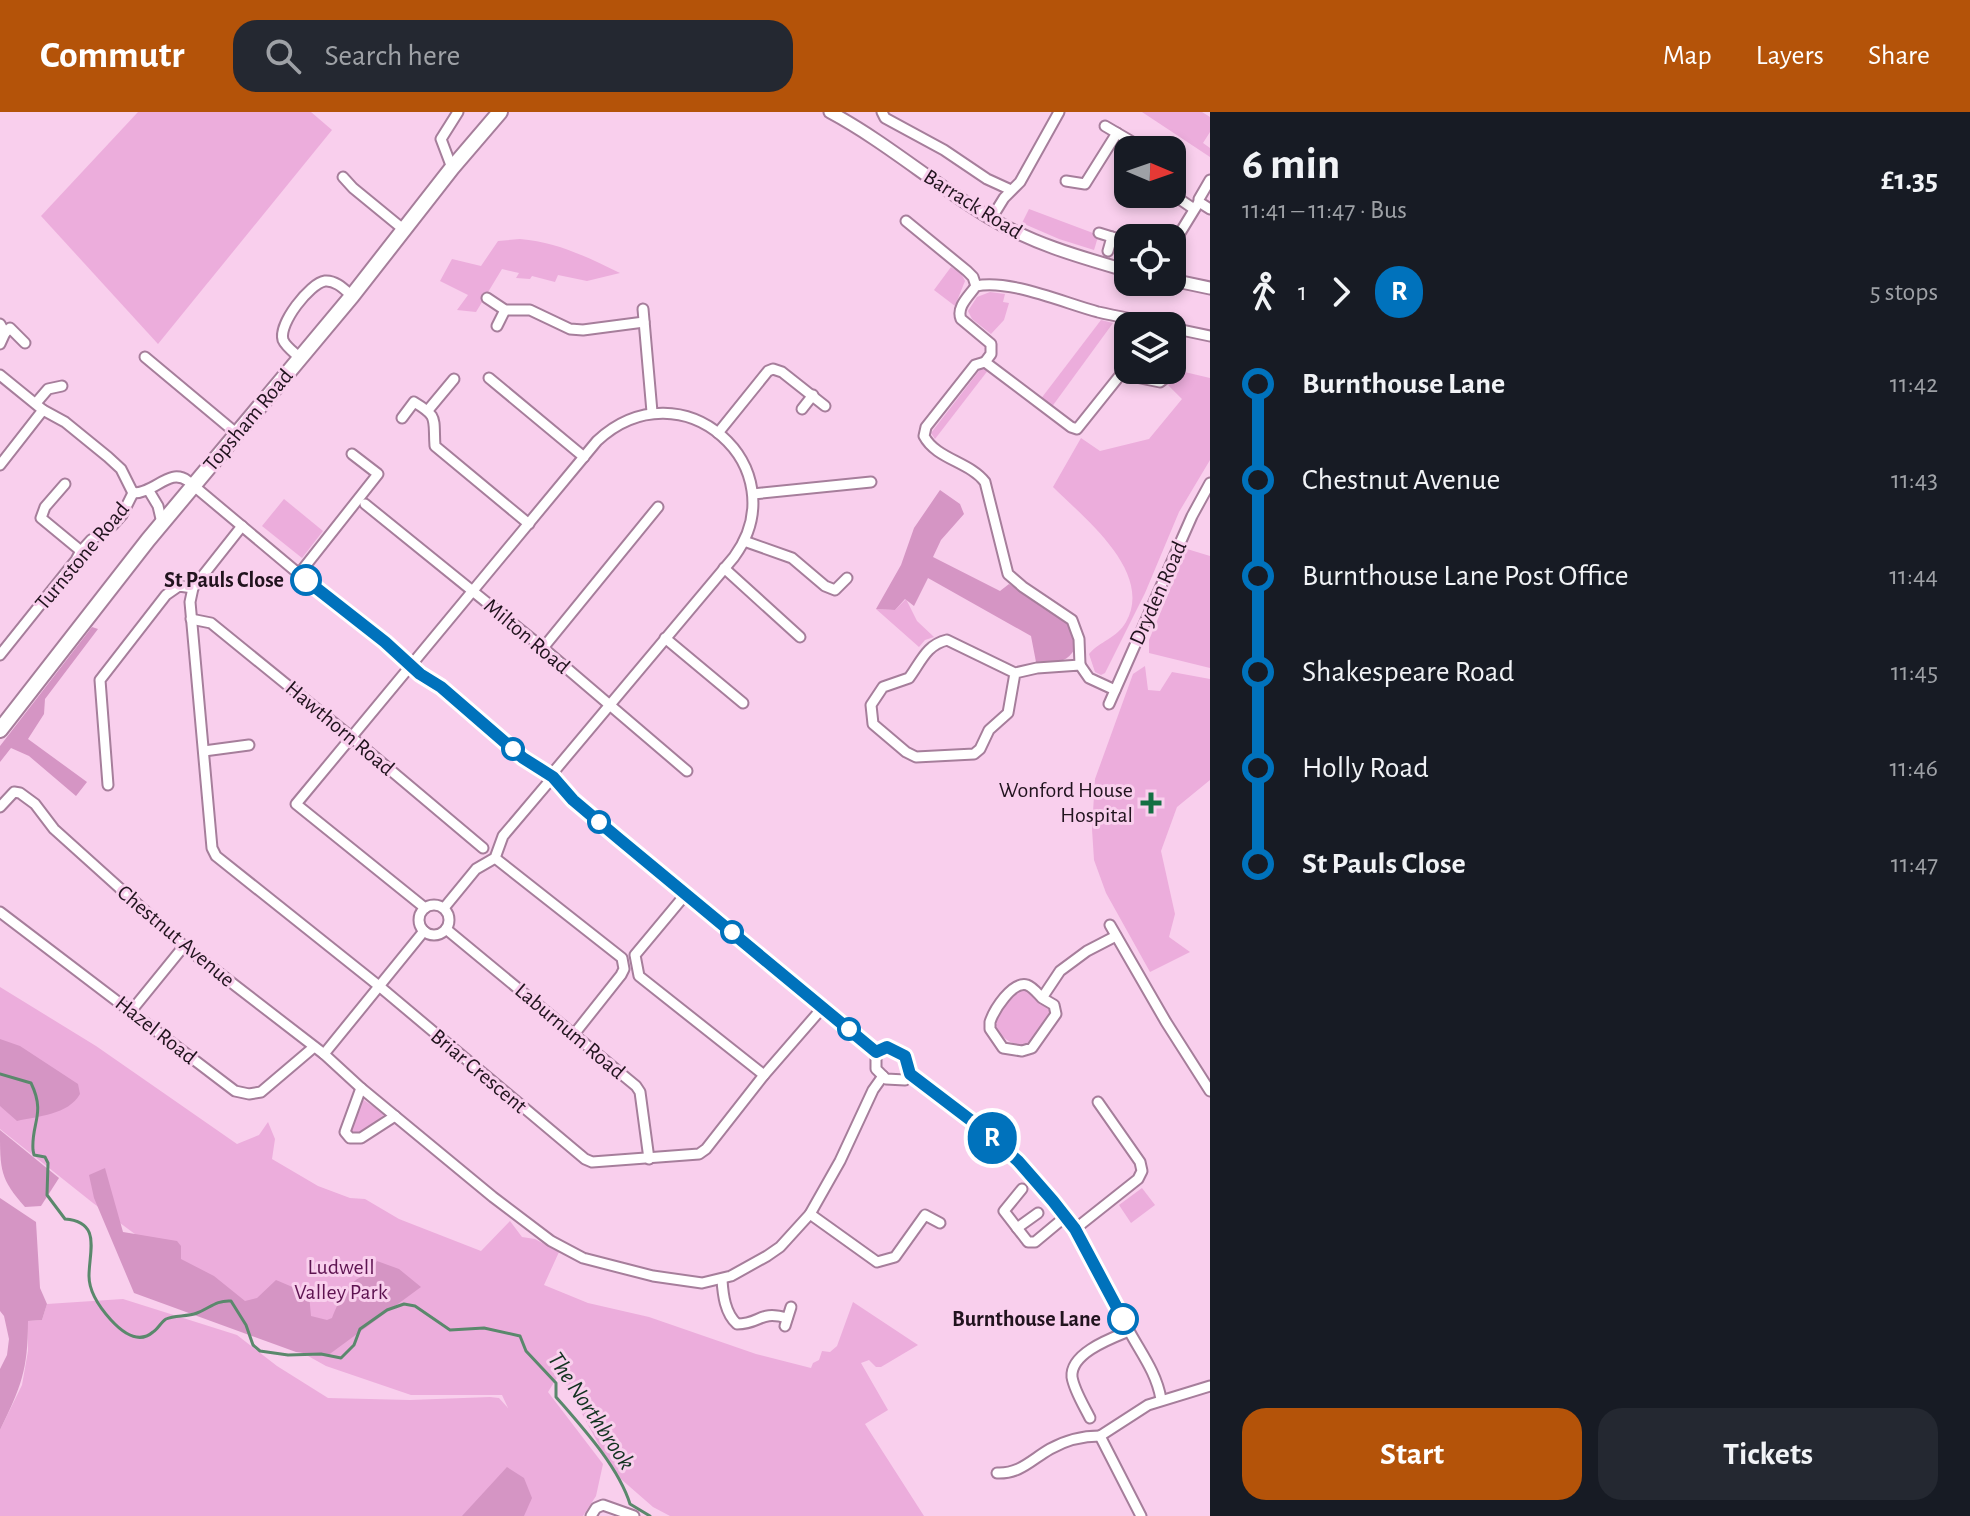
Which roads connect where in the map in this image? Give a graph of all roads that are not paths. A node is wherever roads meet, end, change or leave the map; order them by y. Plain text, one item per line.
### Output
1 (458, 112) edge
2 (500, 112) edge
3 (882, 112) edge
4 (1059, 112) edge
5 (836, 113) edge
6 (1105, 126) dead end
7 (1117, 133) junction
8 (1122, 136) edge
9 (452, 168) junction
10 (343, 177) dead end
11 (1210, 180) edge
12 (1066, 181) dead end
13 (1011, 190) junction
14 (1186, 201) edge
15 (1197, 206) junction
16 (1210, 209) edge
17 (991, 219) junction
18 (906, 221) dead end
19 (1186, 224) edge
20 (403, 229) junction
21 (1099, 233) dead end
22 (1112, 237) joint
23 (1108, 251) dead end
24 (1114, 267) edge
25 (1186, 283) edge
26 (976, 286) junction
27 (1210, 288) edge
28 (352, 296) junction
29 (487, 298) dead end
30 (643, 309) dead end
31 (505, 310) junction
32 (1114, 315) edge
33 (644, 322) junction
34 (497, 326) dead end
35 (5, 328) edge
36 (1186, 331) edge
37 (1210, 336) edge
38 (25, 343) dead end
39 (0, 344) edge
40 (145, 357) dead end
41 (300, 358) junction
42 (985, 362) junction
43 (0, 375) edge
44 (489, 378) dead end
45 (454, 379) dead end
46 (1114, 383) edge
47 (62, 386) dead end
48 (813, 395) junction
49 (825, 406) dead end
50 (40, 407) junction
51 (429, 409) junction
52 (802, 409) dead end
53 (652, 412) junction
54 (402, 418) dead end
55 (236, 433) junction
56 (718, 433) junction
57 (352, 454) dead end
58 (584, 457) junction
59 (0, 465) edge
60 (871, 482) dead end
61 (1210, 483) edge
62 (65, 484) dead end
63 (193, 486) junction
64 (149, 491) junction
65 (133, 493) junction
66 (753, 494) junction
67 (365, 504) dead end
68 (658, 507) dead end
69 (162, 523) junction
70 (529, 524) junction
71 (242, 526) junction
72 (744, 541) junction
73 (81, 551) junction
74 (724, 568) junction
75 (299, 574) junction
76 (847, 578) dead end
77 (193, 588) junction
78 (475, 591) junction
79 (191, 619) junction
80 (800, 637) dead end
81 (665, 638) junction
82 (543, 648) junction
83 (0, 655) edge
84 (1080, 665) junction
85 (412, 667) junction
86 (1015, 673) junction
87 (1115, 690) junction
88 (743, 703) dead end
89 (1109, 704) dead end
90 (609, 706) junction
91 (0, 730) edge
92 (350, 736) junction
93 (249, 745) dead end
94 (204, 751) junction
95 (687, 771) dead end
96 (552, 776) junction
97 (108, 785) dead end
98 (0, 807) edge
99 (483, 848) dead end
100 (495, 858) junction
101 (685, 895) junction
102 (425, 908) junction
103 (444, 908) junction
104 (0, 912) edge
105 (1110, 925) dead end
106 (446, 929) junction
107 (424, 931) junction
108 (1116, 936) junction
109 (184, 946) junction
110 (379, 986) junction
111 (1042, 998) junction
112 (824, 1006) junction
113 (132, 1010) junction
114 (575, 1033) junction
115 (314, 1047) junction
116 (876, 1052) junction
117 (324, 1054) junction
118 (910, 1074) junction
119 (764, 1075) junction
120 (883, 1076) junction
121 (361, 1088) junction
122 (1210, 1091) edge
123 (1098, 1102) dead end
124 (395, 1116) junction
125 (649, 1159) junction
126 (1022, 1189) dead end
127 (1038, 1213) dead end
128 (810, 1214) junction
129 (1065, 1217) junction
130 (940, 1223) dead end
131 (1017, 1228) junction
132 (1075, 1229) junction
133 (722, 1280) junction
134 (791, 1307) dead end
135 (1129, 1331) junction
136 (1210, 1386) edge
137 (1161, 1399) junction
138 (1090, 1418) dead end
139 (1100, 1436) junction
140 (997, 1473) dead end
141 (591, 1516) edge
142 (634, 1516) edge
143 (1141, 1516) edge

1 - 9 street
2 - 9 main road, Topsham Road
3 - 13 street
4 - 13 street
5 - 17 street, Barrack Road
6 - 7 street
7 - 8 street
7 - 12 street
9 - 20 main road, Topsham Road
10 - 20 street
11 - 15 street
13 - 17 street
14 - 15 street
15 - 16 street
15 - 19 street
17 - 24 street, Barrack Road
18 - 26 street
20 - 28 main road, Topsham Road
21 - 22 street
22 - 23 street
25 - 27 street
26 - 32 street
26 - 42 street
28 - 41 main road, Topsham Road
28 - 41 street
29 - 31 street
30 - 33 street
31 - 33 street
31 - 34 street
33 - 53 street
35 - 38 street
35 - 39 street
36 - 37 street
40 - 55 street
41 - 55 main road, Topsham Road
42 - 46 street
42 - 84 street
43 - 50 street
44 - 58 street
45 - 51 street
47 - 50 street
48 - 49 street
48 - 52 street
48 - 56 street
50 - 59 street
50 - 65 street
51 - 54 street
51 - 70 street
53 - 56 street
53 - 58 street
55 - 63 main road, Topsham Road
56 - 66 street
57 - 75 street
58 - 70 street
60 - 66 street
61 - 87 street, Dryden Road
62 - 73 street
63 - 64 street
63 - 69 main road, Topsham Road
63 - 71 street
64 - 65 street
64 - 69 street
65 - 73 street, Turnstone Road
66 - 72 street
67 - 78 street, Milton Road
68 - 82 street
69 - 91 main road, Topsham Road
70 - 78 street
71 - 75 street
71 - 77 street
72 - 74 street
72 - 76 street
73 - 83 street, Turnstone Road
74 - 80 street
74 - 81 street
75 - 85 street
77 - 79 street, Briar Crescent
77 - 97 street
78 - 82 street, Milton Road
78 - 85 street
79 - 92 street, Hawthorn Road
79 - 94 street, Briar Crescent
81 - 88 street
81 - 90 street
82 - 90 street, Milton Road
84 - 86 street
84 - 87 street
85 - 92 street
85 - 96 street
86 - 86 street
87 - 89 street, Dryden Road
90 - 95 street, Milton Road
90 - 96 street
92 - 99 street, Hawthorn Road
92 - 102 street
93 - 94 street
94 - 110 street, Briar Crescent
96 - 100 street
96 - 101 street
98 - 109 street, Chestnut Avenue
100 - 103 street
100 - 114 street
101 - 112 street
101 - 119 street
102 - 103 street
102 - 107 street
103 - 106 street
104 - 113 street, Hazel Road
105 - 108 street
106 - 107 street
106 - 114 street, Laburnum Road
107 - 110 street
108 - 111 street
108 - 122 street
109 - 113 street
109 - 115 street, Chestnut Avenue
110 - 117 street
110 - 125 street, Briar Crescent
111 - 111 street
112 - 116 street
112 - 119 street, Briar Crescent
113 - 115 street, Hazel Road
114 - 125 street, Laburnum Road
115 - 117 street, Chestnut Avenue
116 - 118 street
116 - 120 street
117 - 121 street, Chestnut Avenue
118 - 120 street
118 - 129 street
119 - 125 street, Briar Crescent
120 - 128 street, Chestnut Avenue
121 - 124 street, Chestnut Avenue
121 - 124 street
123 - 132 street
124 - 133 street, Chestnut Avenue
126 - 131 street
127 - 131 street
128 - 130 street
128 - 133 street, Chestnut Avenue
129 - 131 street
129 - 132 street
132 - 135 street
133 - 134 street
135 - 137 street
135 - 138 street
136 - 137 street
137 - 139 street
139 - 140 street
139 - 143 street
141 - 142 street

